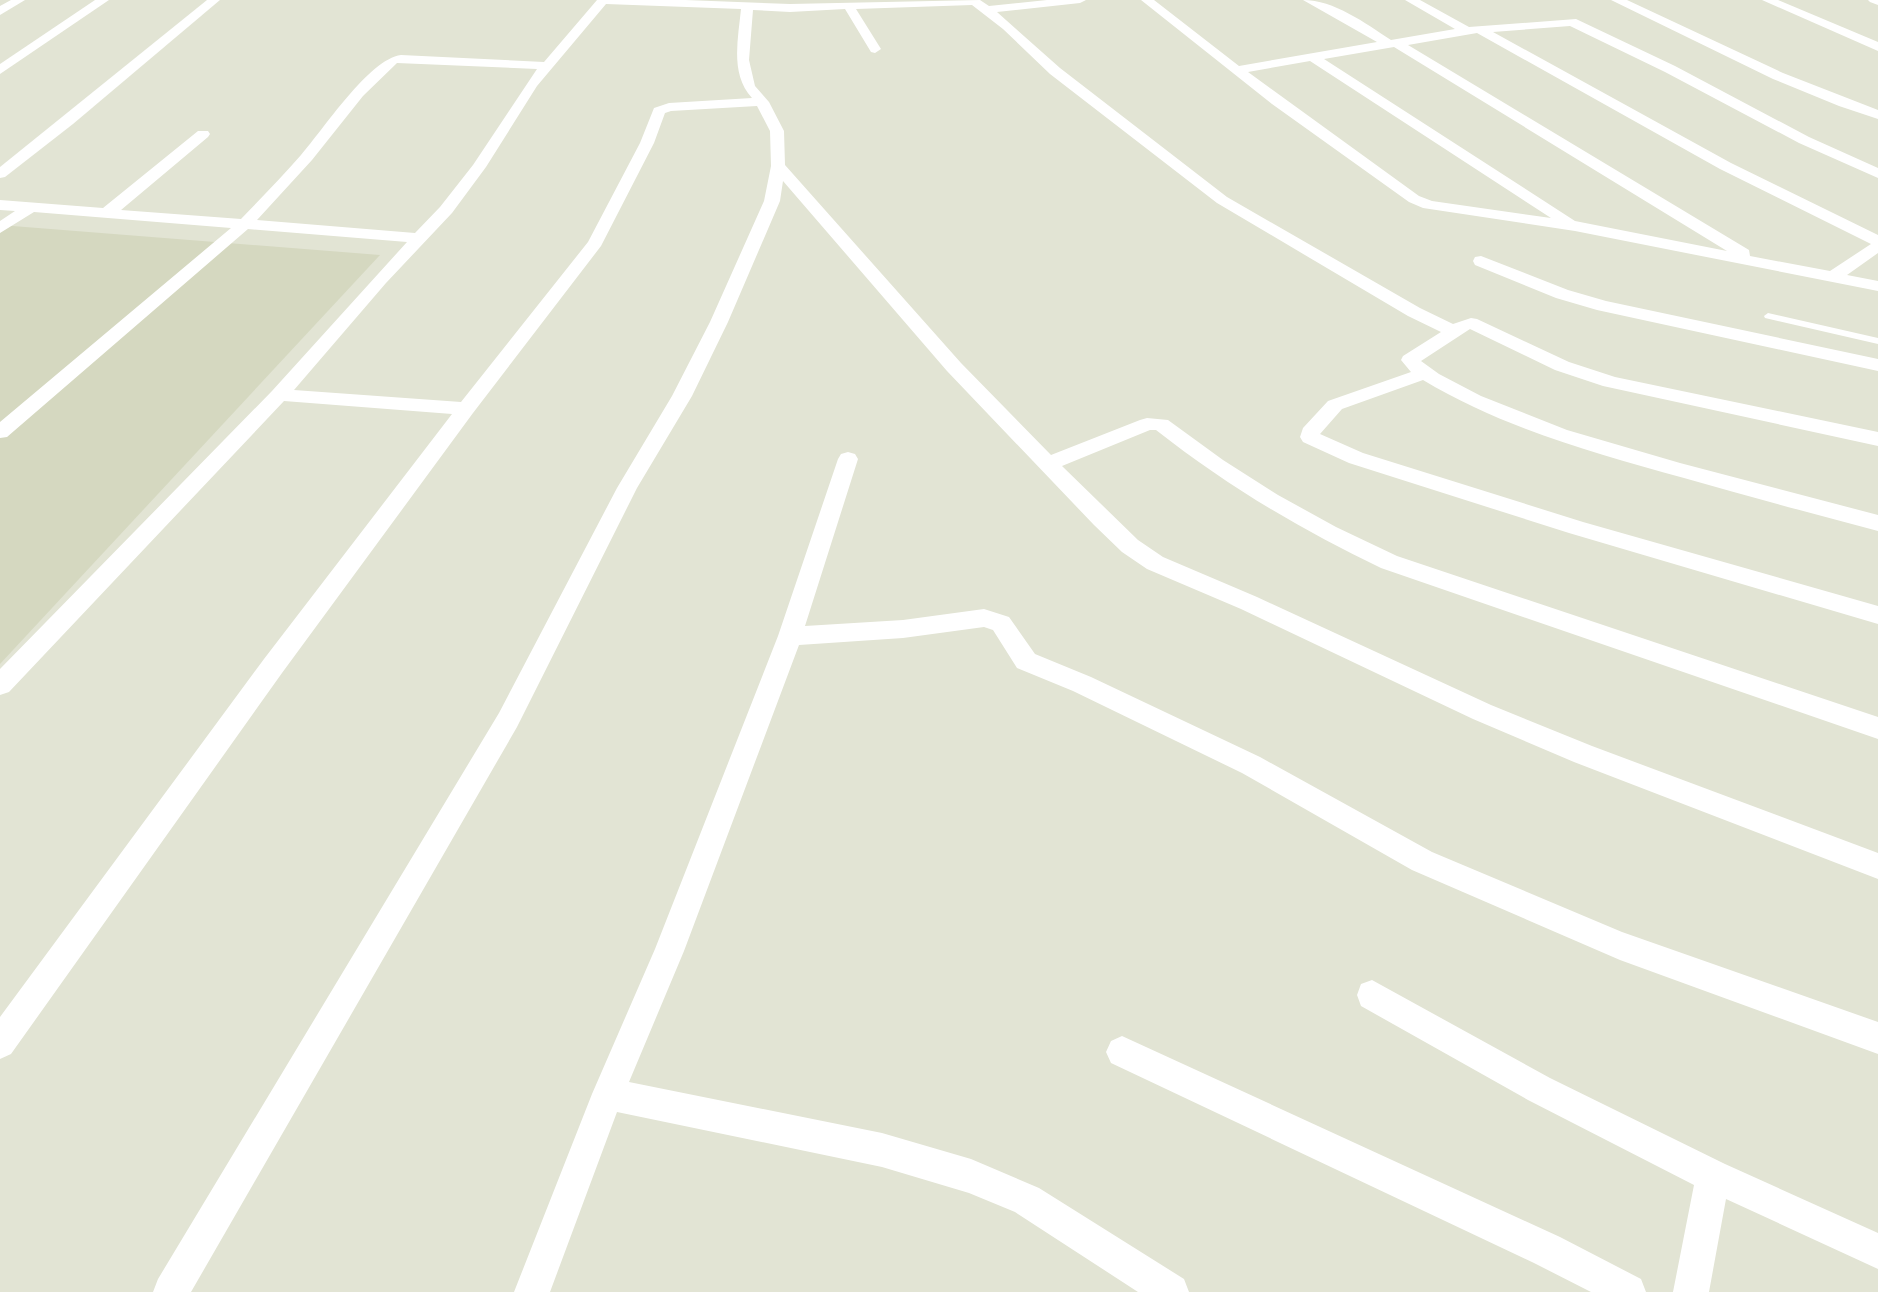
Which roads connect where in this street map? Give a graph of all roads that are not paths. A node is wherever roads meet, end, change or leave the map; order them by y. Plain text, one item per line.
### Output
1 (19, 0) edge
2 (103, 0) edge
3 (214, 0) edge
4 (603, 0) edge
5 (1080, 0) edge
6 (1147, 0) edge
7 (1310, 0) edge
8 (1617, 0) edge
9 (1767, 0) edge
10 (1438, 1) edge
11 (709, 2) edge
12 (1416, 2) edge
13 (822, 4) edge
14 (978, 4) edge
15 (747, 7) junction
16 (849, 7) junction
17 (0, 11) edge
18 (1473, 30) junction
19 (1392, 44) junction
20 (1878, 47) edge
21 (875, 49) dead end
22 (1310, 56) junction
23 (547, 66) junction
24 (0, 70) edge
25 (1236, 70) junction
26 (762, 102) junction
27 (1878, 115) edge
28 (203, 134) dead end
29 (778, 166) junction
30 (0, 174) edge
31 (1878, 174) edge
32 (0, 205) edge
33 (32, 207) junction
34 (107, 213) junction
35 (245, 224) junction
36 (1575, 226) junction
37 (0, 228) edge
38 (421, 238) junction
39 (1878, 241) edge
40 (1878, 246) edge
41 (1481, 261) dead end
42 (1754, 261) junction
43 (1833, 277) junction
44 (1878, 286) edge
45 (1768, 316) dead end
46 (1453, 331) junction
47 (1878, 341) edge
48 (1878, 365) edge
49 (1426, 373) junction
50 (279, 395) junction
51 (466, 409) junction
52 (0, 432) edge
53 (1878, 439) edge
54 (848, 459) dead end
55 (1049, 464) junction
56 (1878, 523) edge
57 (1878, 615) edge
58 (790, 636) junction
59 (0, 685) edge
60 (1878, 728) edge
61 (1878, 866) edge
62 (1372, 995) dead end
63 (1878, 1038) edge
64 (0, 1043) edge
65 (1122, 1052) dead end
66 (608, 1094) junction
67 (1713, 1176) junction
68 (1878, 1251) edge
69 (171, 1292) edge
70 (532, 1292) edge
71 (1171, 1292) edge
72 (1628, 1292) edge
73 (1691, 1292) edge

1 - 17 street
2 - 24 street
3 - 30 street
4 - 11 street
4 - 23 street
5 - 14 street
6 - 25 street
7 - 19 street
8 - 27 street
9 - 20 street
10 - 12 street
11 - 15 street
12 - 18 street
13 - 15 street
13 - 16 street
14 - 16 street
14 - 46 street
15 - 26 street
16 - 21 street
18 - 19 street
18 - 31 street
18 - 39 street
19 - 22 street
19 - 42 street
22 - 25 street
22 - 36 street
23 - 35 street
23 - 38 street
25 - 36 street
26 - 29 street
26 - 51 street
28 - 34 street
29 - 55 street
29 - 69 street
32 - 33 street
33 - 34 street
33 - 37 street
34 - 35 street
35 - 38 street
35 - 52 street
36 - 42 street
38 - 50 street
40 - 43 street
41 - 48 street
42 - 43 street
43 - 44 street
45 - 47 lane
46 - 49 street
46 - 53 street
49 - 56 street
49 - 57 street
50 - 51 street
50 - 59 street
51 - 64 street
54 - 58 street
55 - 60 street
55 - 61 street
58 - 63 street
58 - 66 street
62 - 67 street
65 - 72 street
66 - 70 street
66 - 71 street
67 - 68 street
67 - 73 street

